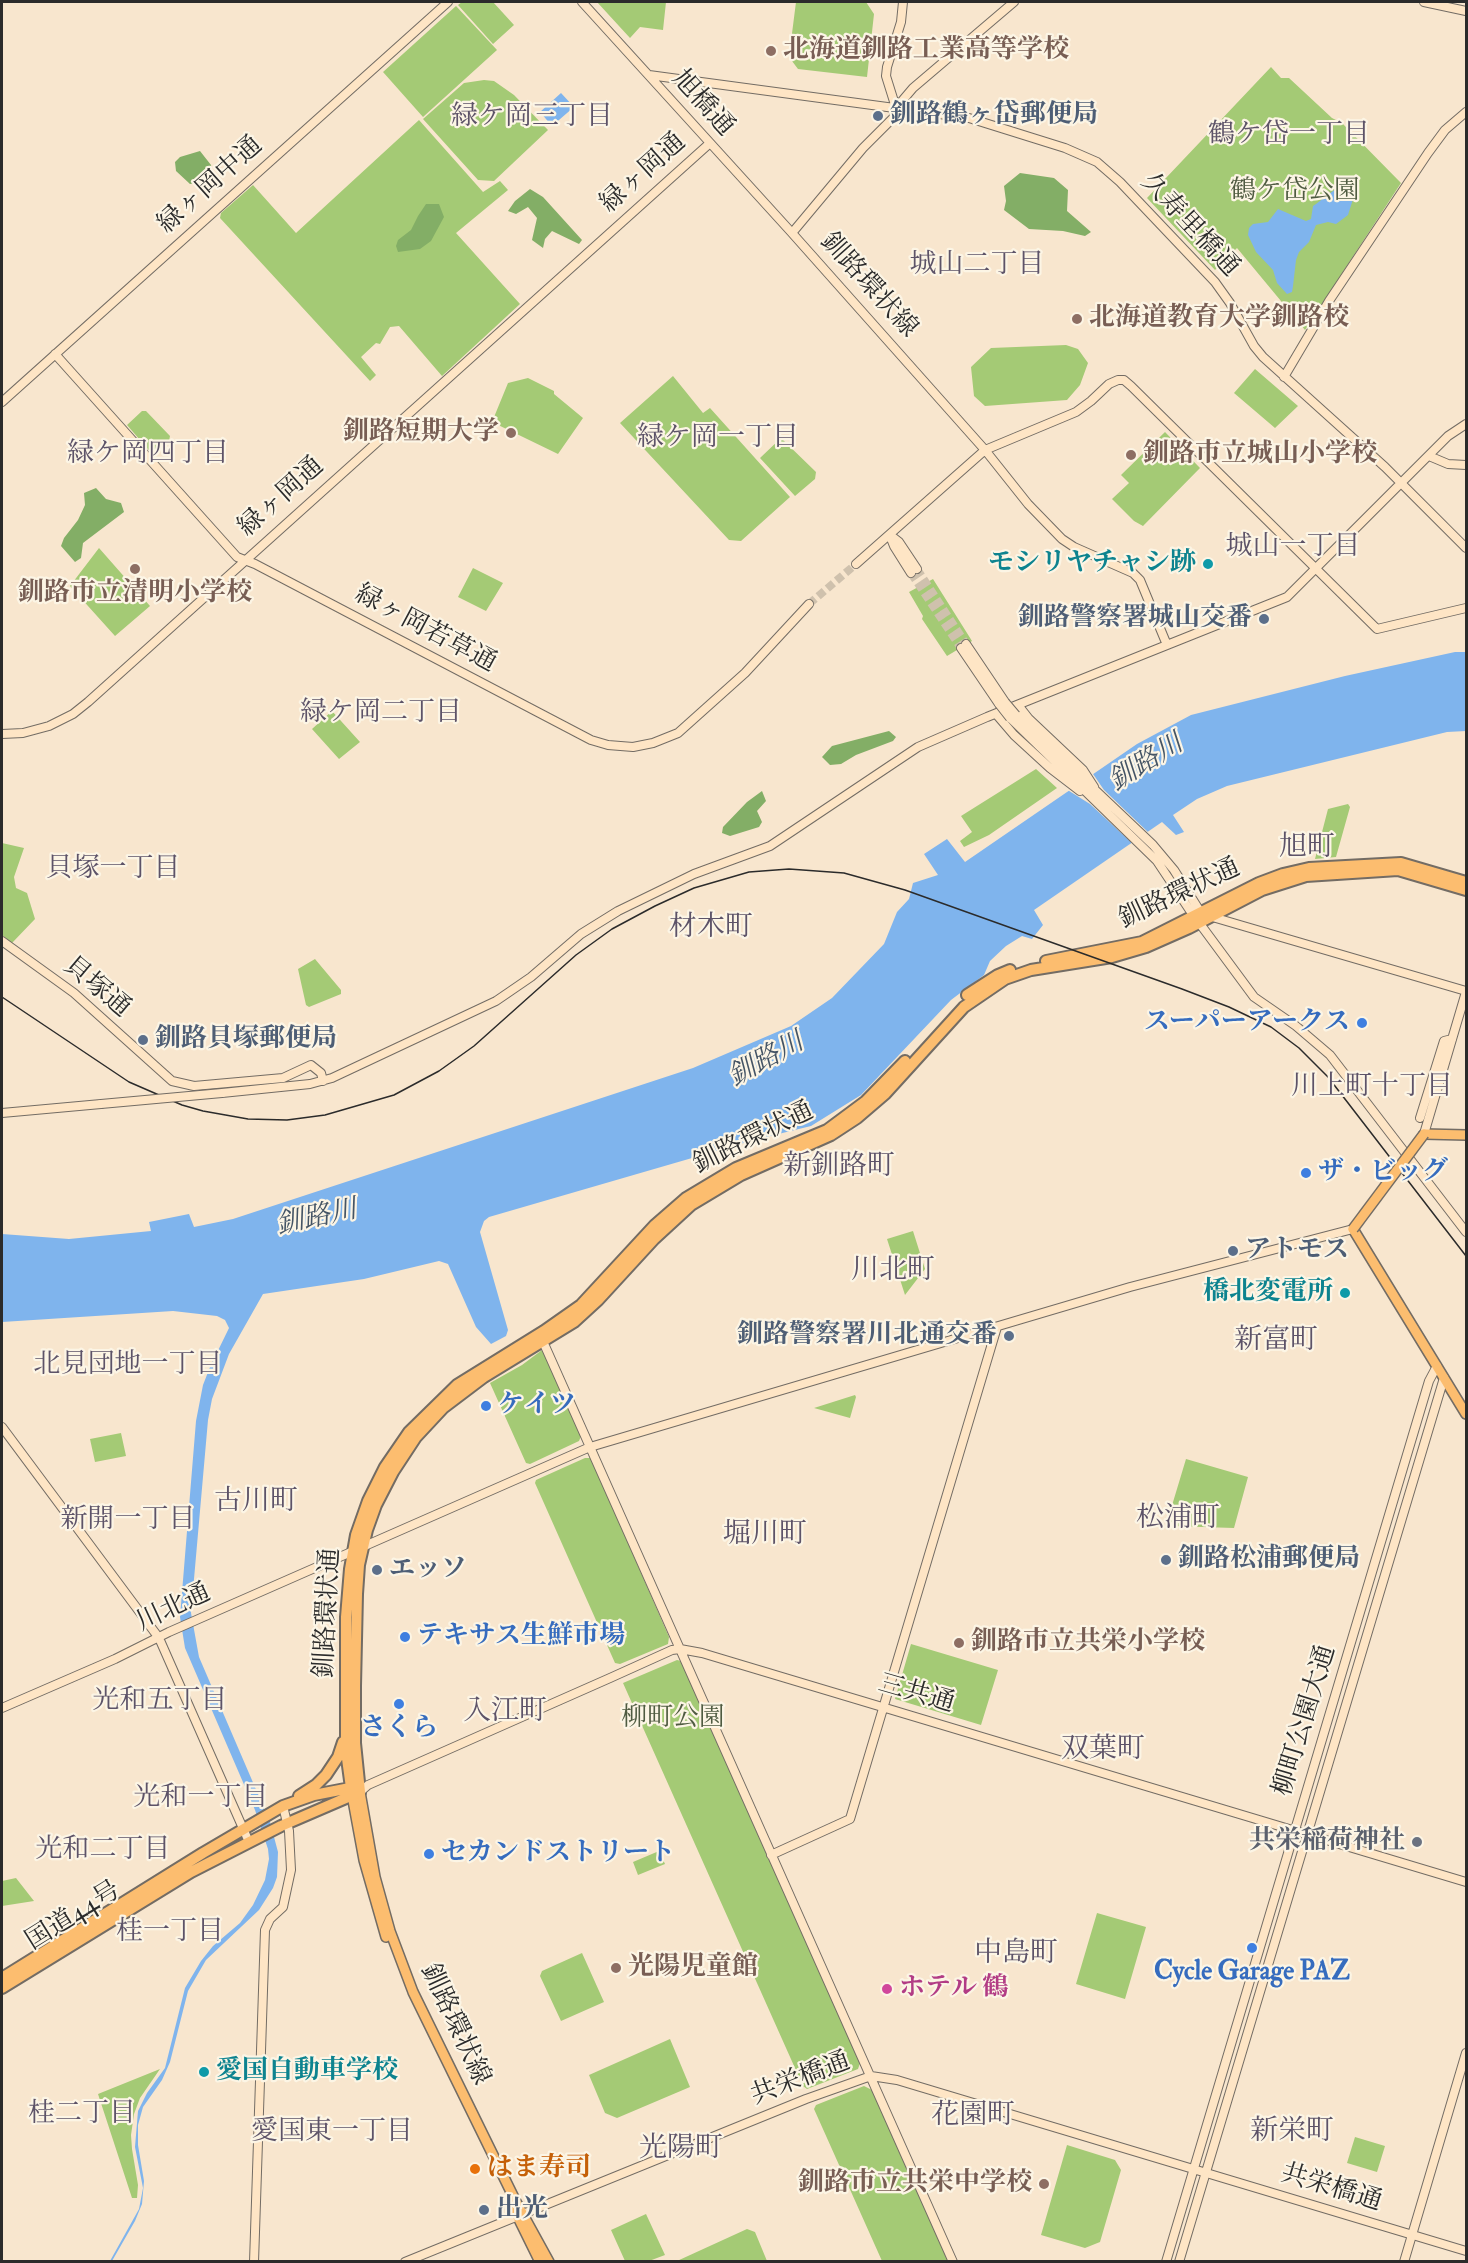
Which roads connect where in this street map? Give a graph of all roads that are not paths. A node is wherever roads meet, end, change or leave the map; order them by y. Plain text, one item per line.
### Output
1 (448, 2) edge
2 (582, 2) edge
3 (903, 2) edge
4 (1014, 2) edge
5 (1424, 2) edge
6 (1467, 11) edge
7 (648, 75) junction
8 (896, 108) junction
9 (1467, 112) edge
10 (710, 143) junction
11 (792, 233) junction
12 (55, 354) junction
13 (1284, 378) junction
14 (2, 402) edge
15 (1467, 424) edge
16 (986, 450) junction
17 (1429, 456) junction
18 (1467, 465) edge
19 (1401, 483) junction
20 (890, 535) junction
21 (1467, 548) edge
22 (245, 561) junction
23 (856, 564) tunnel mouth
24 (1316, 568) junction
25 (914, 571) tunnel mouth
26 (809, 604) tunnel mouth
27 (1467, 608) edge
28 (1167, 645) junction
29 (964, 646) tunnel mouth
30 (1018, 705) junction
31 (996, 714) junction
32 (2, 734) edge
33 (1074, 776) junction
34 (1094, 795) junction
35 (1467, 882) edge
36 (1467, 890) edge
37 (1202, 917) junction
38 (2, 941) edge
39 (1467, 992) edge
40 (1452, 1039) junction
41 (323, 1081) junction
42 (2, 1113) edge
43 (1420, 1118) dead end
44 (1424, 1134) junction
45 (1467, 1135) edge
46 (1353, 1229) junction
47 (1467, 1232) edge
48 (997, 1327) junction
49 (541, 1337) junction
50 (1437, 1366) junction
51 (1444, 1378) junction
52 (1467, 1414) edge
53 (2, 1427) edge
54 (590, 1447) junction
55 (358, 1549) junction
56 (159, 1638) junction
57 (680, 1649) junction
58 (2, 1708) edge
59 (884, 1708) junction
60 (347, 1728) junction
61 (358, 1789) junction
62 (282, 1807) junction
63 (284, 1824) junction
64 (248, 1826) junction
65 (1295, 1831) junction
66 (1307, 1834) junction
67 (254, 1839) junction
68 (771, 1855) junction
69 (1467, 1882) edge
70 (2, 1978) edge
71 (2, 1988) edge
72 (1467, 2053) edge
73 (871, 2076) junction
74 (1194, 2170) junction
75 (1205, 2174) junction
76 (520, 2214) junction
77 (1413, 2235) junction
78 (1467, 2251) edge
79 (254, 2262) edge
80 (405, 2262) edge
81 (540, 2262) edge
82 (549, 2262) edge
83 (953, 2262) edge
84 (1166, 2262) edge
85 (1179, 2262) edge
86 (1404, 2262) edge

1 - 12 street, 緑ヶ岡中通
2 - 7 street, 旭橋通
3 - 8 street
4 - 8 street, 釧路環状線
5 - 6 street
7 - 8 street, 久寿里橋通
7 - 10 street, 旭橋通
8 - 11 street, 釧路環状線
8 - 13 street, 久寿里橋通
9 - 13 street
10 - 11 street, 旭橋通
10 - 22 street, 緑ヶ岡通
11 - 16 street, 釧路環状線
12 - 14 street, 緑ヶ岡中通
12 - 22 street, 緑ヶ岡若草通
13 - 19 street, 久寿里橋通
15 - 17 street
16 - 20 street
16 - 24 street
16 - 28 street, 釧路環状線
17 - 18 street
17 - 19 street
19 - 21 street, 久寿里橋通
19 - 24 street
20 - 23 street
20 - 25 street
22 - 26 street, 緑ヶ岡若草通
22 - 32 street, 緑ヶ岡通
24 - 27 street
24 - 28 street
28 - 30 street
29 - 33 street, bridge
30 - 31 street
30 - 33 street
31 - 33 street
31 - 41 street
33 - 34 street
33 - 34 street
34 - 37 street
35 - 37 highway, 釧路環状通
36 - 37 highway, 釧路環状通
37 - 39 street
37 - 47 street
37 - 49 highway, 釧路環状通
38 - 41 street, 貝塚通
39 - 40 street
40 - 43 street
40 - 44 street
41 - 42 street, bridge
44 - 45 main road
44 - 46 main road, bridge
46 - 48 street, 川北通
46 - 50 main road
48 - 54 street, 川北通
48 - 59 street
49 - 54 street
49 - 55 highway, 釧路環状通
50 - 51 main road
50 - 65 street, 柳町公園大通
51 - 52 main road
51 - 66 street, 柳町公園大通
53 - 56 street
54 - 55 street, 川北通
54 - 57 street
55 - 56 street, 川北通
55 - 60 highway, 釧路環状通
55 - 61 highway, 釧路環状通
56 - 58 street, 川北通
56 - 64 street
57 - 59 street, 三共通
57 - 61 street
57 - 68 street
59 - 65 street, 三共通
59 - 68 street
60 - 61 highway, 釧路環状通
60 - 62 highway
61 - 62 highway, 国道44号
61 - 63 highway, 国道44号
61 - 76 main road, 釧路環状線
62 - 63 street
62 - 64 highway, 国道44号
63 - 67 highway, 国道44号
63 - 79 street
64 - 67 street
64 - 70 highway, 国道44号
65 - 66 street, 三共通
65 - 74 street, 柳町公園大通
66 - 69 street, 三共通
66 - 75 street, 柳町公園大通
67 - 71 highway, 国道44号
68 - 73 street
72 - 77 street
73 - 74 street, 共栄橋通
73 - 76 street, 共栄橋通
73 - 83 street
74 - 75 street, 共栄橋通
74 - 84 street, 柳町公園大通
75 - 77 street, 共栄橋通
75 - 85 street, 柳町公園大通
76 - 80 street, 共栄橋通
76 - 81 main road, 釧路環状線
76 - 82 main road, 釧路環状線
77 - 78 street, 共栄橋通
77 - 86 street

